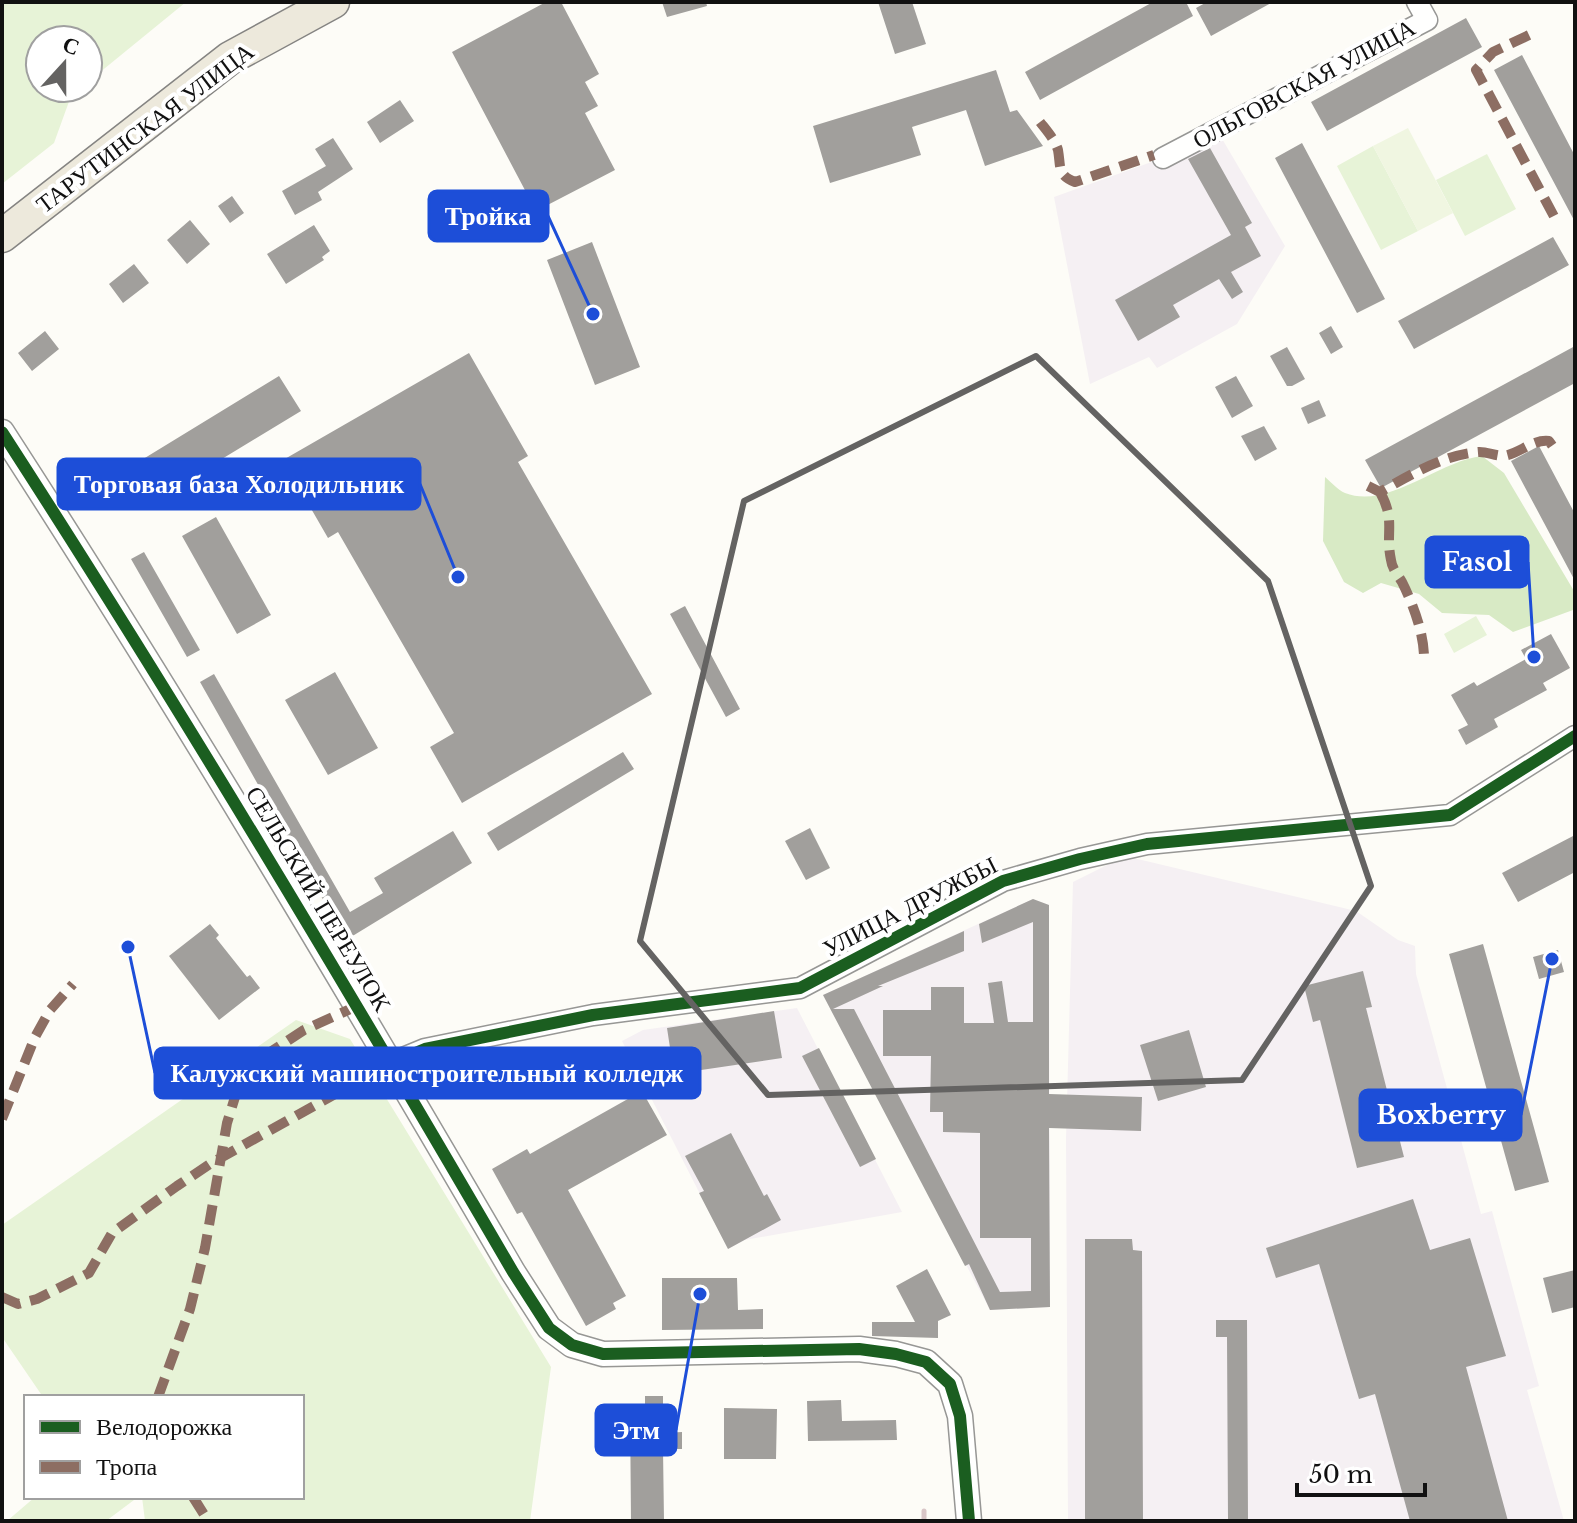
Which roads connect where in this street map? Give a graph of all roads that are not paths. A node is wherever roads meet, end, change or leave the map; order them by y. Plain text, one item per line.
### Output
1 (333, 2) edge
2 (1417, 2) edge
3 (1163, 158) dead end
4 (2, 236) edge
5 (2, 432) edge
6 (1575, 736) edge
7 (391, 1063) junction
8 (969, 1521) edge

1 - 4 main road, ТАРУТИНСКАЯ УЛИЦА
2 - 3 street, ОЛЬГОВСКАЯ УЛИЦА
5 - 7 street, СЕЛЬСКИЙ ПЕРЕУЛОК
6 - 7 street, УЛИЦА ДРУЖБЫ
7 - 8 street, СЕЛЬСКИЙ ПЕРЕУЛОК

